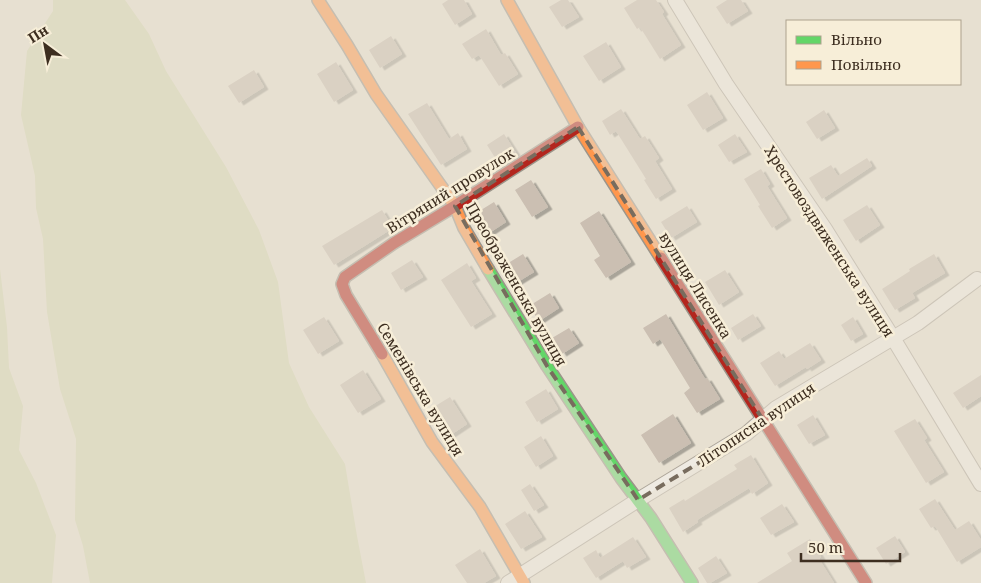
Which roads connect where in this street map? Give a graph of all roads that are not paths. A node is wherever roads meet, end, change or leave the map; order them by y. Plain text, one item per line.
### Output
1 (318, 0) edge
2 (507, 0) edge
3 (675, 0) edge
4 (578, 127) junction
5 (454, 206) junction
6 (977, 279) dead end
7 (342, 284) joint
8 (893, 338) junction
9 (763, 420) junction
10 (981, 484) edge
11 (638, 500) junction
12 (517, 581) edge
13 (692, 583) edge
14 (866, 583) edge

1 - 5 street, Преображенська вулиця
2 - 4 street, вулиця Лисенка
3 - 8 street, Хрестовоздвиженська вулиця
4 - 5 street, Вітряний провулок
4 - 9 street, вулиця Лисенка
5 - 7 street, Вітряний провулок
5 - 11 street, Преображенська вулиця
6 - 8 street, Літописна вулиця
7 - 12 street, Семенівська вулиця
8 - 9 street, Літописна вулиця
8 - 10 street, Хрестовоздвиженська вулиця
9 - 11 street, Літописна вулиця
9 - 14 street, вулиця Лисенка
11 - 12 street, Літописна вулиця
11 - 13 street, Преображенська вулиця

